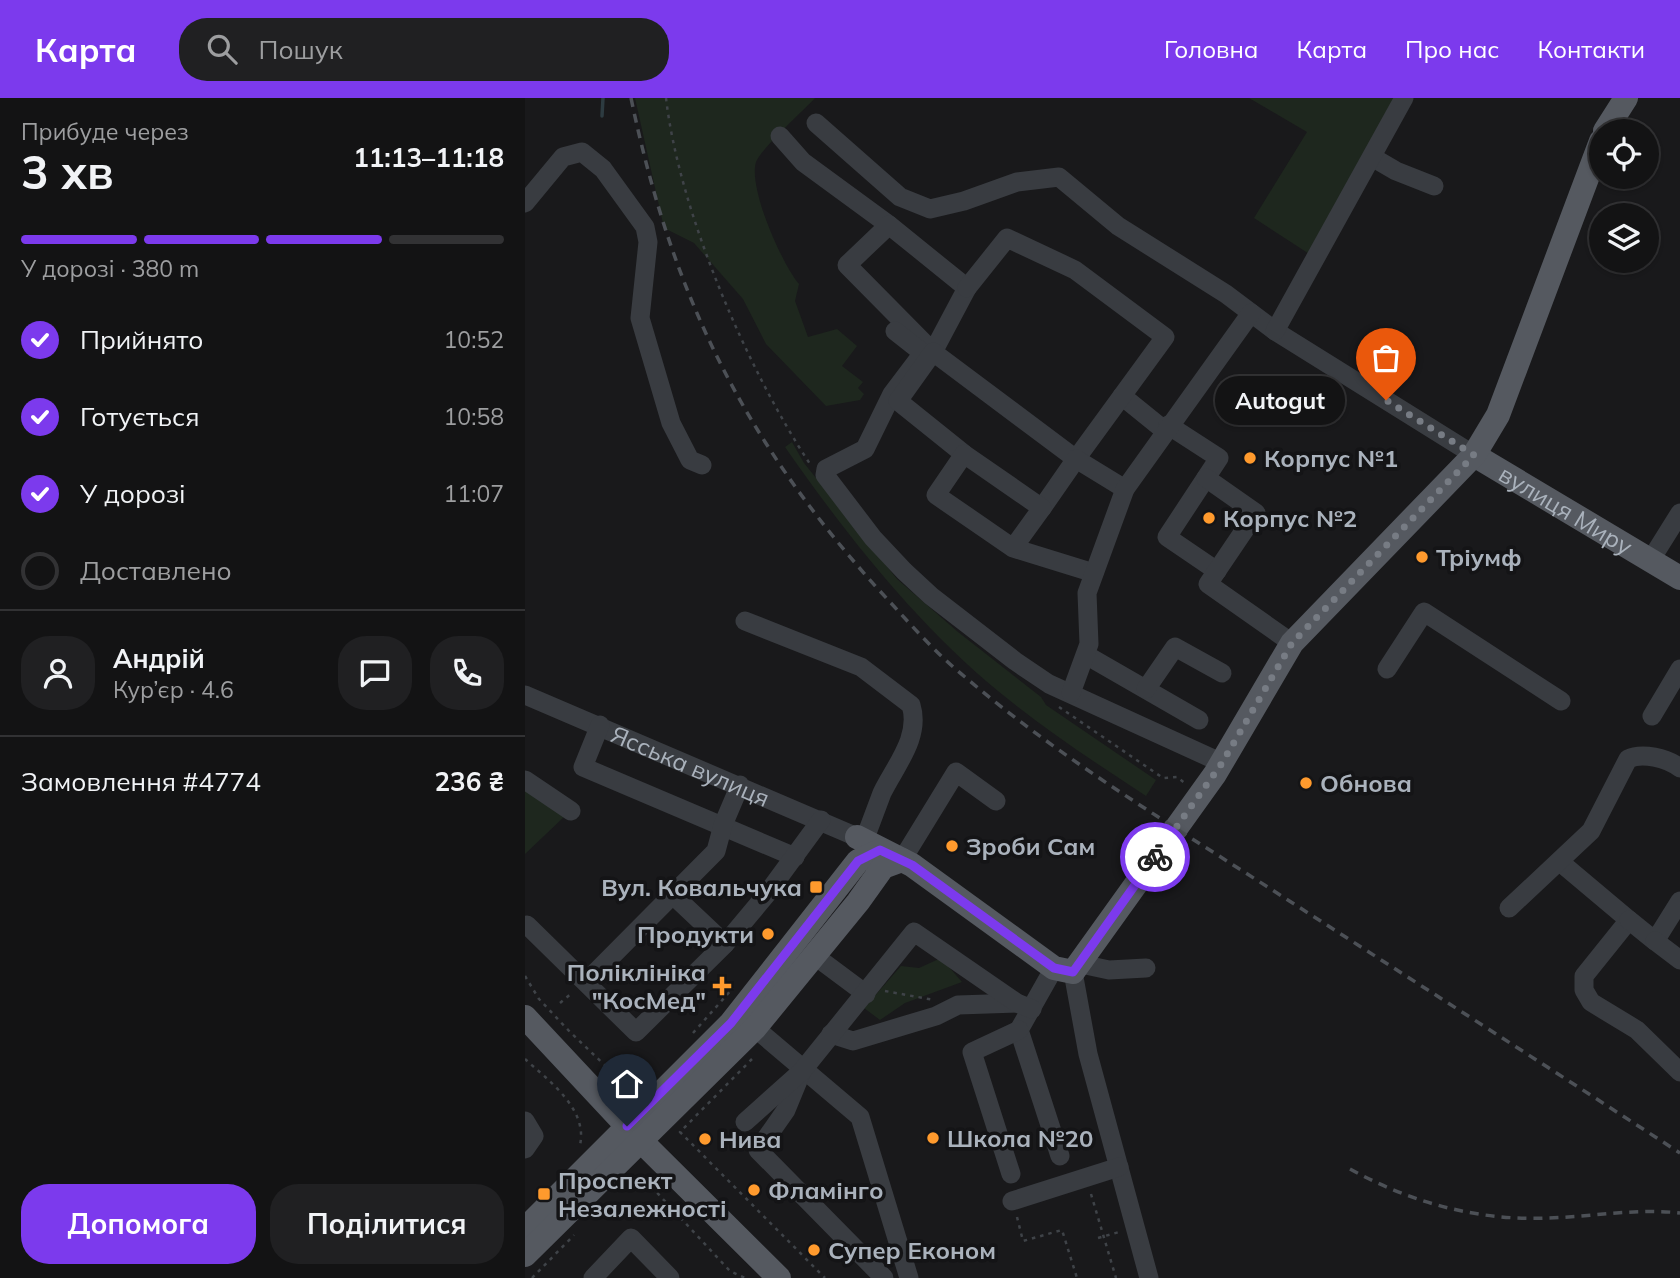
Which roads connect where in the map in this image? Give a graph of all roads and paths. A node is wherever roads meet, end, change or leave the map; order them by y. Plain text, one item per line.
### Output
1 (666, 98) edge
2 (1404, 98) edge
3 (1626, 98) edge
4 (1613, 119) edge
5 (816, 123) dead end
6 (780, 136) dead end
7 (1372, 157) junction
8 (1589, 173) edge
9 (1434, 186) dead end
10 (525, 203) edge
11 (889, 225) junction
12 (967, 288) junction
13 (1251, 313) junction
14 (895, 331) dead end
15 (1275, 331) junction
16 (933, 352) junction
17 (1122, 396) junction
18 (1166, 427) junction
19 (964, 454) junction
20 (1474, 455) junction
21 (1076, 459) junction
22 (808, 461) dead end
23 (702, 465) dead end
24 (1206, 478) junction
25 (1125, 489) junction
26 (1042, 508) junction
27 (1680, 513) edge
28 (1013, 548) junction
29 (1650, 561) junction
30 (1217, 571) junction
31 (1094, 573) junction
32 (1680, 578) edge
33 (745, 621) dead end
34 (1292, 643) junction
35 (1086, 655) junction
36 (1680, 668) edge
37 (1387, 669) dead end
38 (1222, 673) dead end
39 (1146, 690) junction
40 (1071, 693) junction
41 (525, 695) edge
42 (1561, 701) dead end
43 (1054, 704) dead end
44 (1652, 716) dead end
45 (1199, 720) dead end
46 (600, 725) junction
47 (1219, 768) junction
48 (1680, 768) edge
49 (525, 780) edge
50 (740, 785) junction
51 (1199, 793) junction
52 (996, 801) dead end
53 (571, 811) dead end
54 (821, 820) junction
55 (723, 825) junction
56 (872, 849) junction
57 (795, 857) junction
58 (1560, 862) junction
59 (673, 895) junction
60 (1680, 901) edge
61 (1509, 908) dead end
62 (1629, 920) junction
63 (527, 925) dead end
64 (1655, 941) junction
65 (725, 944) junction
66 (815, 956) junction
67 (1680, 960) edge
68 (1069, 968) junction
69 (1146, 968) dead end
70 (525, 976) edge
71 (741, 979) dead end
72 (586, 982) junction
73 (866, 994) junction
74 (958, 1005) junction
75 (1024, 1006) junction
76 (525, 1017) edge
77 (755, 1028) junction
78 (1019, 1030) junction
79 (831, 1034) junction
80 (688, 1038) dead end
81 (525, 1059) edge
82 (802, 1071) junction
83 (1680, 1072) edge
84 (653, 1076) dead end
85 (525, 1121) edge
86 (745, 1122) dead end
87 (680, 1132) dead end
88 (634, 1134) junction
89 (525, 1149) edge
90 (571, 1154) dead end
91 (1060, 1156) dead end
92 (1119, 1167) junction
93 (1011, 1174) dead end
94 (1086, 1177) junction
95 (623, 1184) dead end
96 (1012, 1201) joint
97 (1135, 1227) junction
98 (525, 1229) edge
99 (577, 1231) dead end
100 (1104, 1236) junction
101 (1098, 1238) dead end
102 (525, 1255) edge
103 (773, 1276) edge
104 (532, 1278) edge
105 (593, 1278) edge
106 (670, 1278) edge
107 (745, 1278) edge
108 (825, 1278) edge
109 (884, 1278) edge
110 (909, 1278) edge
111 (1077, 1278) edge
112 (1116, 1278) edge
113 (1149, 1278) edge

1 - 22 path
2 - 7 street
3 - 4 main road
5 - 13 street, вулиця Миру
6 - 11 street
7 - 9 street
7 - 15 street
8 - 20 main road
10 - 23 street
11 - 12 street
11 - 16 street
12 - 16 street
12 - 17 street
13 - 15 street, вулиця Миру
13 - 18 street
14 - 40 street
15 - 20 street, вулиця Миру
16 - 19 street
16 - 21 street
17 - 18 street
17 - 21 street
18 - 24 street
18 - 25 street
19 - 26 street
19 - 28 street
20 - 29 main road, вулиця Миру
20 - 34 main road
21 - 25 street
21 - 26 street
24 - 30 street
24 - 30 street
25 - 31 street
26 - 28 street
27 - 29 street
28 - 31 street
29 - 32 main road, вулиця Миру
30 - 34 street
31 - 35 street
33 - 56 street
34 - 47 main road
35 - 39 street
35 - 40 street
36 - 44 street
37 - 42 street
38 - 39 street
39 - 45 street
40 - 47 street
41 - 46 street, Ясська вулиця
43 - 51 path
46 - 50 street, Ясська вулиця
46 - 55 street
47 - 51 main road
48 - 58 street
49 - 53 street
50 - 54 street, Ясська вулиця
50 - 55 street
51 - 68 main road
52 - 56 street
54 - 56 street, Ясська вулиця
54 - 57 street
55 - 57 street
55 - 59 street
56 - 66 main road
56 - 68 main road, Ясська вулиця
56 - 88 main road
57 - 65 street
58 - 61 street
58 - 62 street
59 - 65 street
59 - 72 street
60 - 64 street
62 - 64 street
62 - 83 street
63 - 72 street
64 - 67 street
65 - 72 street
66 - 73 street
66 - 77 main road
68 - 69 street
68 - 75 street
68 - 92 street
70 - 84 path
71 - 80 path
73 - 74 path
73 - 75 street
73 - 79 street
74 - 75 street
74 - 79 street
75 - 78 street
76 - 88 main road
77 - 82 street
77 - 88 main road
78 - 91 street
78 - 93 street
79 - 82 street
81 - 90 path
82 - 86 street
82 - 109 street
82 - 110 street
85 - 89 street
87 - 108 path
88 - 98 main road
88 - 102 main road
88 - 103 main road
92 - 94 street
92 - 97 street
94 - 96 street
94 - 100 path
95 - 107 path
96 - 111 path
97 - 100 path
97 - 113 street
99 - 104 path
100 - 101 path
100 - 112 path
105 - 106 street

